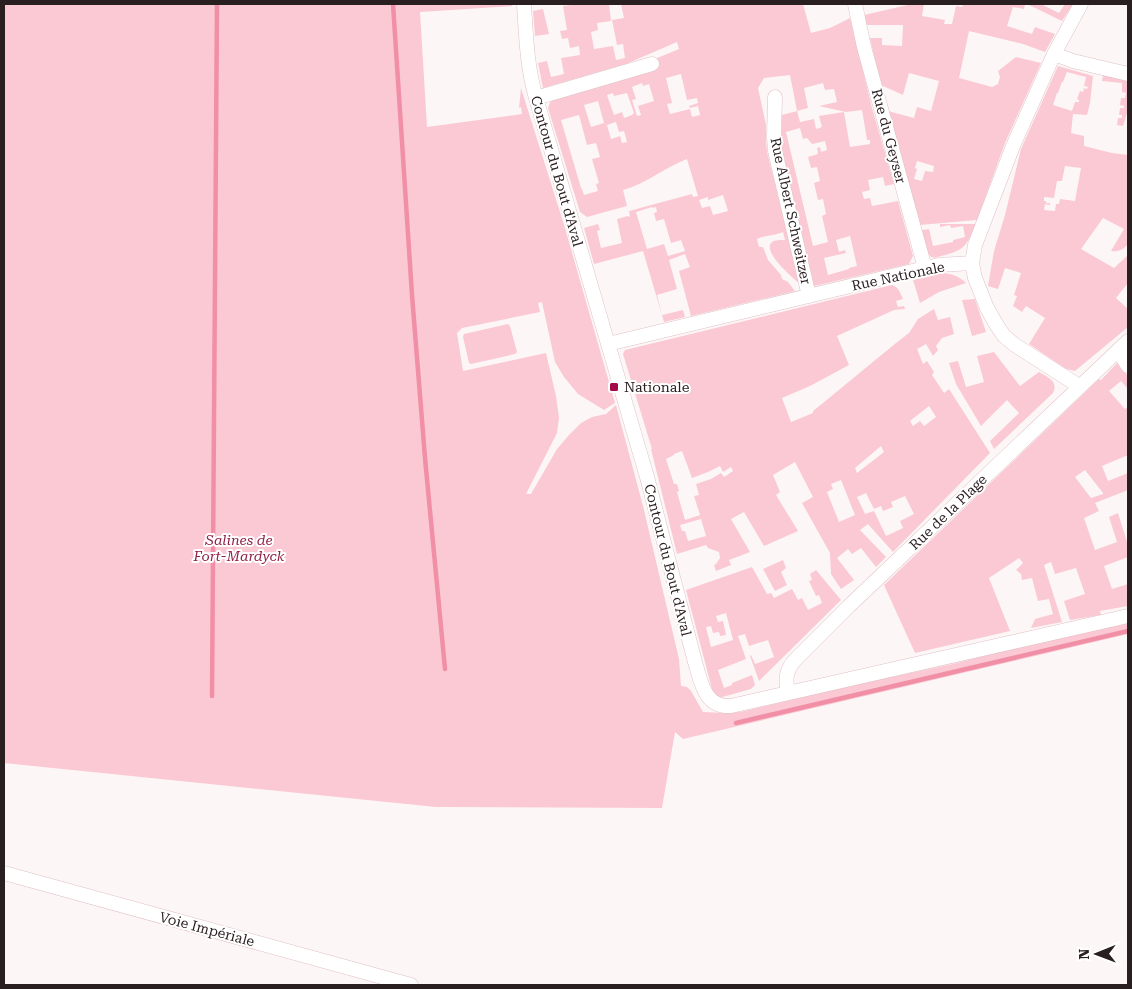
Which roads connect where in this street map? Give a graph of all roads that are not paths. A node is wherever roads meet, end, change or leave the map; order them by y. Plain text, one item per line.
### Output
1 (524, 4) edge
2 (855, 4) edge
3 (1081, 4) edge
4 (1054, 54) junction
5 (652, 64) dead end
6 (1128, 74) edge
7 (775, 97) dead end
8 (536, 98) junction
9 (972, 263) junction
10 (924, 268) junction
11 (809, 296) junction
12 (1128, 341) edge
13 (608, 344) junction
14 (1118, 351) junction
15 (1128, 366) edge
16 (1079, 386) junction
17 (1128, 616) edge
18 (788, 692) junction
19 (4, 873) edge
20 (411, 985) edge

1 - 8 street, Contour du Bout d'Aval
2 - 10 street, Rue du Geyser
3 - 4 street
4 - 6 street
4 - 9 street
5 - 8 street
7 - 11 street, Rue Albert Schweitzer
8 - 13 street, Contour du Bout d'Aval
9 - 10 street, Rue Nationale
9 - 16 street
10 - 11 street, Rue Nationale
11 - 13 street, Rue Nationale
12 - 14 street, Rue de la Plage
13 - 18 street, Contour du Bout d'Aval
14 - 15 street
14 - 16 street, Rue de la Plage
16 - 18 street, Rue de la Plage
17 - 18 street, Contour du Bout d'Aval
19 - 20 street, Voie Impériale

